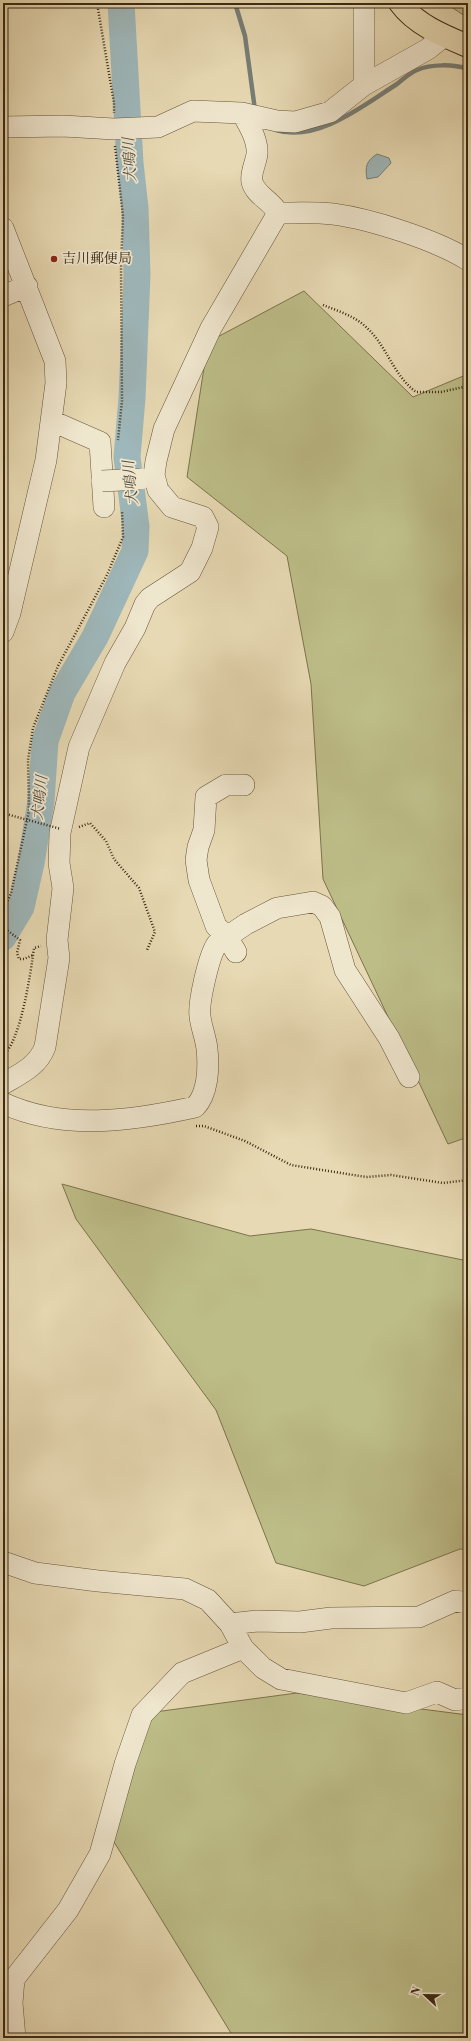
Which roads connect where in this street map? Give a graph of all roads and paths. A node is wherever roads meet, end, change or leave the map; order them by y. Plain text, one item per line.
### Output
1 (97, 3) edge
2 (364, 3) edge
3 (400, 3) edge
4 (444, 36) junction
5 (468, 46) edge
6 (364, 85) junction
7 (253, 116) junction
8 (3, 127) edge
9 (114, 129) junction
10 (278, 213) junction
11 (3, 228) edge
12 (7, 248) edge
13 (468, 260) edge
14 (27, 286) junction
15 (3, 296) edge
16 (323, 305) dead end
17 (468, 386) edge
18 (52, 421) junction
19 (164, 429) junction
20 (117, 444) dead end
21 (142, 478) junction
22 (102, 481) junction
23 (162, 494) junction
24 (113, 508) joint
25 (3, 632) edge
26 (244, 785) dead end
27 (6, 814) dead end
28 (67, 829) junction
29 (3, 912) edge
30 (3, 927) edge
31 (57, 940) junction
32 (232, 945) junction
33 (147, 950) dead end
34 (33, 955) junction
35 (3, 1055) edge
36 (409, 1077) dead end
37 (3, 1084) edge
38 (3, 1103) edge
39 (189, 1126) dead end
40 (468, 1180) edge
41 (3, 1562) edge
42 (468, 1603) edge
43 (230, 1624) junction
44 (243, 1648) junction
45 (468, 1698) edge
46 (15, 2038) edge

1 - 9 path
2 - 6 street
3 - 4 main road
4 - 5 main road
4 - 6 street
6 - 7 street
7 - 9 street
7 - 10 street
8 - 9 street
9 - 20 path
10 - 13 street
10 - 19 street
11 - 12 street
12 - 14 street
14 - 15 street
14 - 18 street
16 - 17 path
18 - 22 street
18 - 25 street
19 - 21 street
19 - 23 street
21 - 22 street, bridge
21 - 23 street
22 - 24 street
23 - 28 street
24 - 29 path
26 - 32 street
27 - 28 path, bridge
28 - 31 street
28 - 33 path
30 - 34 path
31 - 34 path
31 - 37 street
32 - 36 street
32 - 38 street
34 - 35 path
39 - 40 path
41 - 43 street
42 - 43 street
43 - 44 street
44 - 45 street
44 - 46 street

